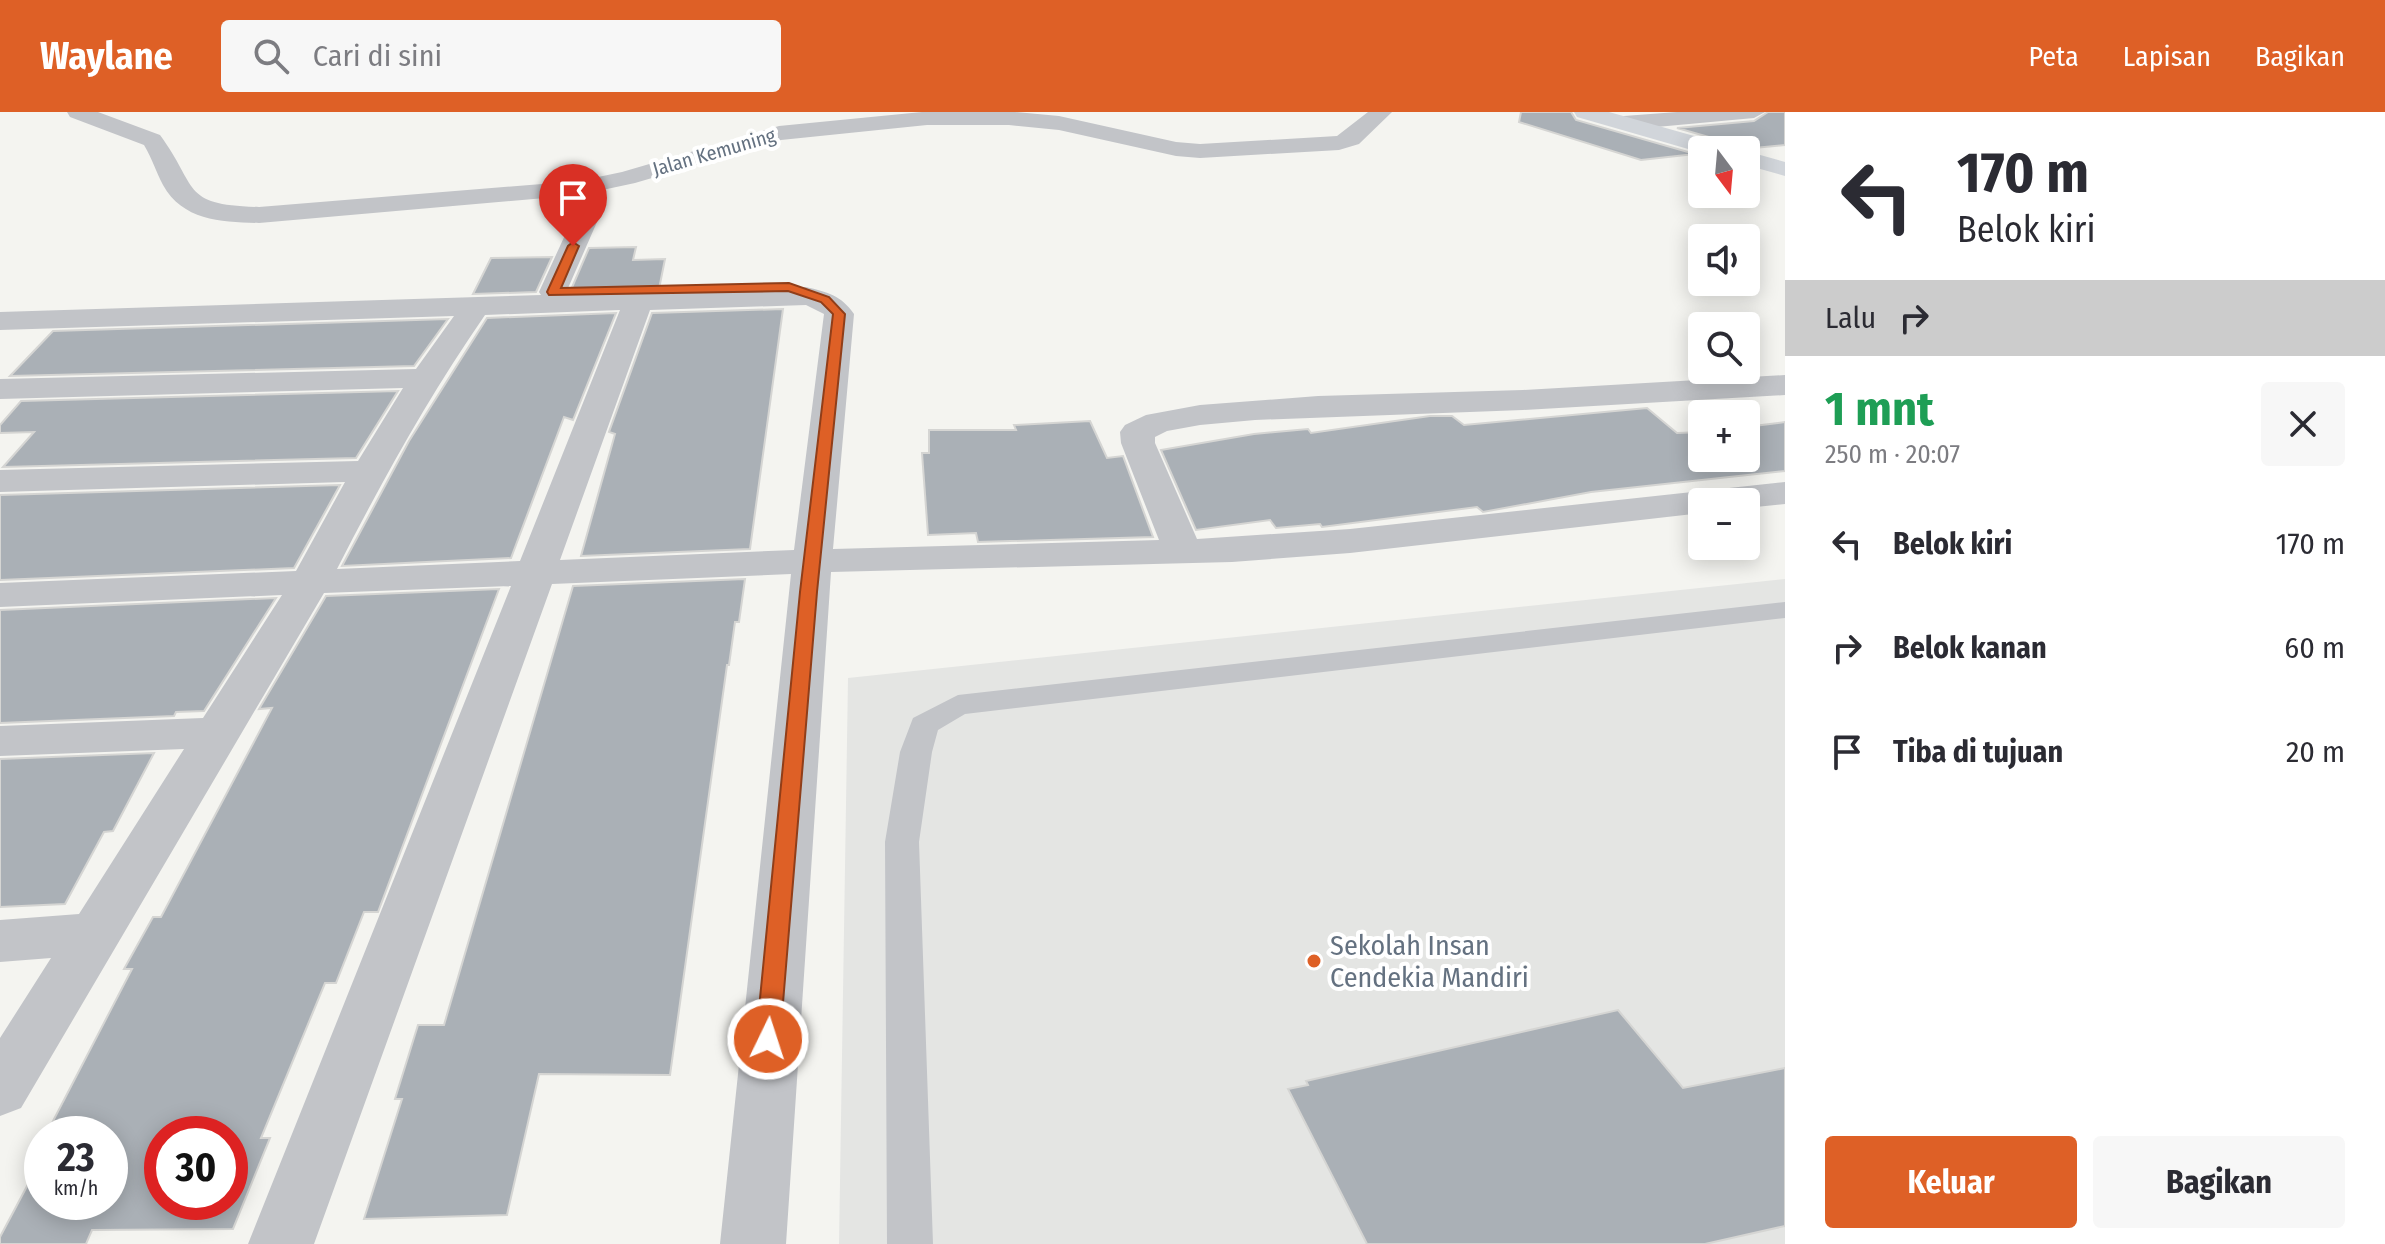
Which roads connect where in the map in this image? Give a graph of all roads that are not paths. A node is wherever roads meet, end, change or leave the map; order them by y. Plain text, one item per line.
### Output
1 (78, 112) edge
2 (1381, 112) edge
3 (1585, 112) edge
4 (1754, 112) edge
5 (927, 115) edge
6 (1657, 116) edge
7 (1624, 123) junction
8 (1688, 141) edge
9 (1760, 162) edge
10 (1785, 169) edge
11 (584, 222) dead end
12 (553, 292) junction
13 (825, 299) junction
14 (639, 300) junction
15 (476, 306) junction
16 (0, 308) edge
17 (0, 321) edge
18 (425, 378) junction
19 (1785, 385) edge
20 (0, 389) edge
21 (369, 471) junction
22 (0, 481) edge
23 (1785, 493) edge
24 (1760, 496) edge
25 (1688, 504) edge
26 (1183, 551) junction
27 (811, 561) junction
28 (537, 573) junction
29 (309, 584) junction
30 (0, 595) edge
31 (1785, 610) edge
32 (216, 733) junction
33 (0, 741) edge
34 (98, 933) junction
35 (0, 941) edge
36 (0, 1090) edge
37 (281, 1244) edge
38 (753, 1244) edge
39 (910, 1244) edge

1 - 5 street, Jalan Kemuning
2 - 5 street, Jalan Kemuning
3 - 7 main road
4 - 6 street
6 - 7 street
7 - 8 main road
9 - 10 main road
11 - 12 street
12 - 13 street
12 - 16 street
13 - 14 street
13 - 27 street
14 - 15 street
14 - 28 street
15 - 17 street
15 - 18 street
18 - 20 street
18 - 21 street
19 - 26 street
21 - 22 street
21 - 29 street
23 - 24 street
25 - 26 street
26 - 27 street
27 - 28 street
27 - 38 street
28 - 29 street
28 - 37 street
29 - 30 street
29 - 32 street
31 - 39 lane
32 - 33 street
32 - 34 street
34 - 35 street
34 - 36 street

